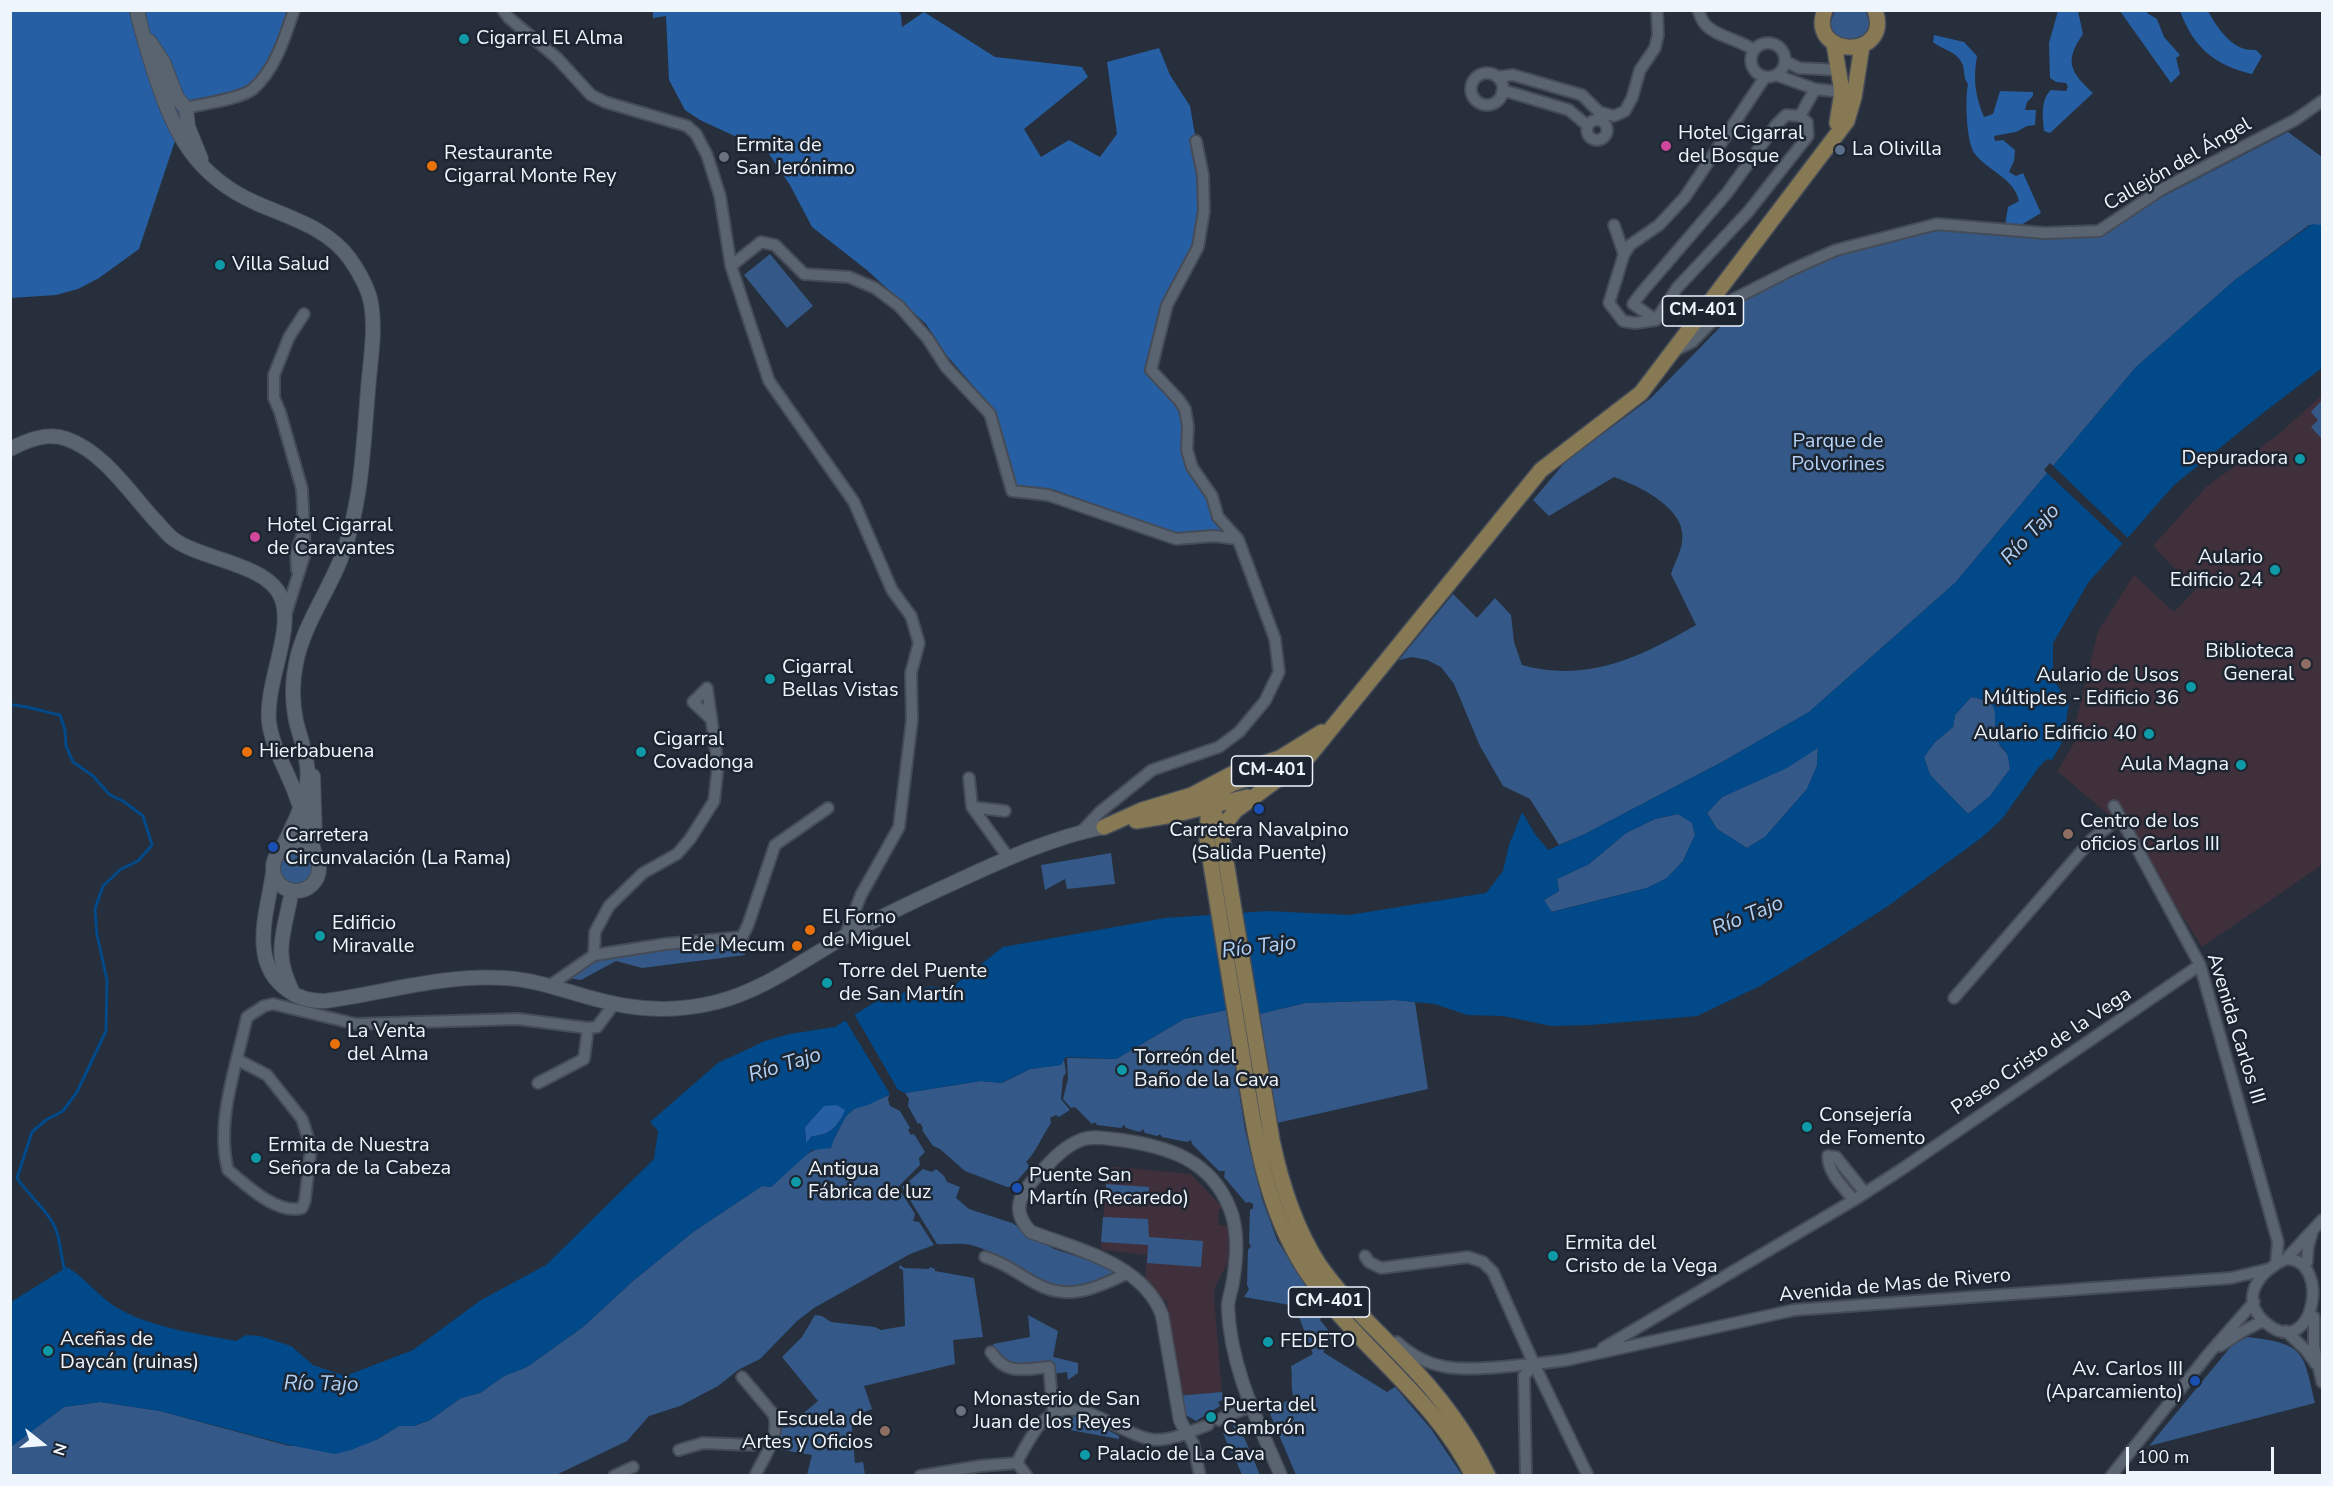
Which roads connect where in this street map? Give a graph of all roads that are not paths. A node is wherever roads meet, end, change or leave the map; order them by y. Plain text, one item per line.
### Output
1 (137, 10) edge
2 (294, 10) edge
3 (503, 10) edge
4 (1657, 10) edge
5 (1698, 10) edge
6 (1825, 10) edge
7 (1879, 14) edge
8 (141, 29) junction
9 (1834, 44) junction
10 (1862, 46) junction
11 (1754, 50) junction
12 (1785, 61) junction
13 (1838, 70) junction
14 (1771, 76) junction
15 (1497, 77) junction
16 (1815, 89) junction
17 (1502, 92) junction
18 (1842, 92) junction
19 (2322, 101) edge
20 (186, 108) junction
21 (1800, 116) junction
22 (1588, 126) dead end
23 (1833, 138) junction
24 (1196, 141) dead end
25 (206, 171) junction
26 (1614, 225) dead end
27 (1624, 254) junction
28 (731, 266) junction
29 (1720, 288) junction
30 (1734, 299) junction
31 (304, 314) dead end
32 (1656, 320) junction
33 (1673, 351) junction
34 (10, 449) edge
35 (1238, 539) junction
36 (285, 617) junction
37 (710, 718) dead end
38 (1335, 723) junction
39 (306, 760) junction
40 (286, 771) junction
41 (969, 778) dead end
42 (1270, 786) junction
43 (1192, 795) junction
44 (2114, 806) dead end
45 (972, 807) junction
46 (301, 808) junction
47 (828, 808) dead end
48 (1208, 808) junction
49 (1005, 811) dead end
50 (1173, 815) junction
51 (2120, 818) junction
52 (1104, 827) junction
53 (1082, 831) junction
54 (1214, 838) junction
55 (281, 850) junction
56 (315, 854) junction
57 (1008, 858) junction
58 (273, 873) junction
59 (295, 896) junction
60 (263, 933) junction
61 (845, 936) junction
62 (594, 955) junction
63 (2200, 965) junction
64 (549, 986) junction
65 (294, 995) junction
66 (1954, 998) dead end
67 (331, 1000) junction
68 (614, 1004) junction
69 (330, 1018) junction
70 (588, 1028) junction
71 (238, 1060) junction
72 (538, 1083) dead end
73 (1256, 1093) junction
74 (1864, 1193) junction
75 (1854, 1200) junction
76 (2322, 1220) edge
77 (2312, 1233) junction
78 (1306, 1240) junction
79 (2278, 1242) junction
80 (1365, 1256) dead end
81 (985, 1257) dead end
82 (2291, 1262) junction
83 (2322, 1266) edge
84 (1128, 1274) junction
85 (2232, 1278) junction
86 (2321, 1290) edge
87 (2254, 1296) junction
88 (2314, 1317) junction
89 (2264, 1321) junction
90 (2286, 1331) junction
91 (991, 1352) dead end
92 (1594, 1352) junction
93 (2210, 1352) junction
94 (1534, 1364) junction
95 (2318, 1367) junction
96 (742, 1377) dead end
97 (2322, 1382) edge
98 (1251, 1407) junction
99 (1053, 1412) junction
100 (1186, 1432) junction
101 (753, 1445) dead end
102 (679, 1450) dead end
103 (1017, 1464) junction
104 (633, 1467) dead end
105 (925, 1475) edge
106 (614, 1476) edge
107 (755, 1476) edge
108 (1027, 1476) edge
109 (1200, 1476) edge
110 (1281, 1476) edge
111 (1473, 1476) edge
112 (1488, 1476) edge
113 (1526, 1476) edge
114 (1588, 1476) edge
115 (2111, 1476) edge

1 - 8 main road
2 - 20 street
3 - 28 street
4 - 15 street
5 - 11 street
6 - 9 main road, CM-401
7 - 10 main road, CM-401
8 - 20 main road
8 - 25 main road
9 - 10 main road
9 - 13 main road, CM-401
10 - 23 main road, CM-401
11 - 12 street
11 - 14 street
12 - 13 street
12 - 14 street
13 - 18 main road, CM-401
14 - 16 street
14 - 27 street
15 - 17 street
15 - 17 street
16 - 18 street
16 - 21 street
17 - 22 street
18 - 23 main road, CM-401
19 - 30 street, Callejón del Ángel
20 - 25 main road
21 - 32 street
21 - 32 street
23 - 29 main road, CM-401
24 - 35 street
25 - 39 main road
26 - 27 street
27 - 32 street
28 - 35 street
28 - 61 street
29 - 30 street
29 - 33 main road, CM-401
30 - 33 street, Callejón del Ángel
31 - 36 street
33 - 38 main road, CM-401
34 - 36 main road
35 - 53 street
36 - 40 main road
37 - 62 street
38 - 42 main road, CM-401
38 - 43 main road
38 - 48 main road, CM-401
39 - 46 main road
39 - 56 main road
40 - 46 main road
40 - 55 main road
41 - 45 street
42 - 48 main road
42 - 54 main road, CM-401
43 - 48 main road
43 - 52 main road
44 - 51 street, Avenida Carlos III
45 - 49 street
45 - 57 street
46 - 55 main road
46 - 56 main road
47 - 62 street
48 - 50 main road
48 - 54 main road, CM-401
50 - 52 main road
50 - 54 main road
51 - 63 street, Avenida Carlos III
51 - 66 street
52 - 53 main road
53 - 57 main road
54 - 73 main road, CM-401
54 - 73 main road, CM-401
55 - 56 main road
55 - 58 main road
56 - 59 main road
57 - 61 main road
58 - 59 main road
58 - 60 main road
59 - 60 main road
59 - 65 main road
60 - 65 main road
61 - 68 main road
62 - 64 street
63 - 74 street, Paseo Cristo de la Vega
63 - 79 street, Avenida Carlos III
64 - 67 main road
64 - 68 main road
65 - 67 main road
67 - 69 street
68 - 70 street
69 - 70 street
69 - 71 street
70 - 72 street
71 - 71 street
73 - 78 main road, CM-401
73 - 111 main road, CM-401
74 - 75 street, Paseo Cristo de la Vega
74 - 75 street
75 - 92 street, Paseo Cristo de la Vega
76 - 77 street
77 - 82 street
77 - 82 street
78 - 94 street, Avenida de Mas de Rivero
78 - 112 main road, CM-401
79 - 82 street, Avenida Carlos III
79 - 82 street, Avenida Carlos III
80 - 94 street
81 - 84 street
82 - 83 street, Avenida de Mas de Rivero
82 - 85 street, Avenida de Mas de Rivero
82 - 86 street
82 - 87 street
84 - 98 street
84 - 100 street
85 - 87 street
85 - 92 street, Avenida de Mas de Rivero
86 - 88 street
87 - 89 street
87 - 93 street
88 - 90 street
88 - 95 street
89 - 90 street
89 - 93 street
90 - 95 street
91 - 99 street
92 - 94 street, Avenida de Mas de Rivero
93 - 115 street
94 - 113 street
94 - 114 street
95 - 97 street
96 - 107 street
98 - 100 street
98 - 110 street
99 - 100 street
99 - 103 street
100 - 109 street
101 - 102 street
103 - 105 street
103 - 108 street
104 - 106 street

